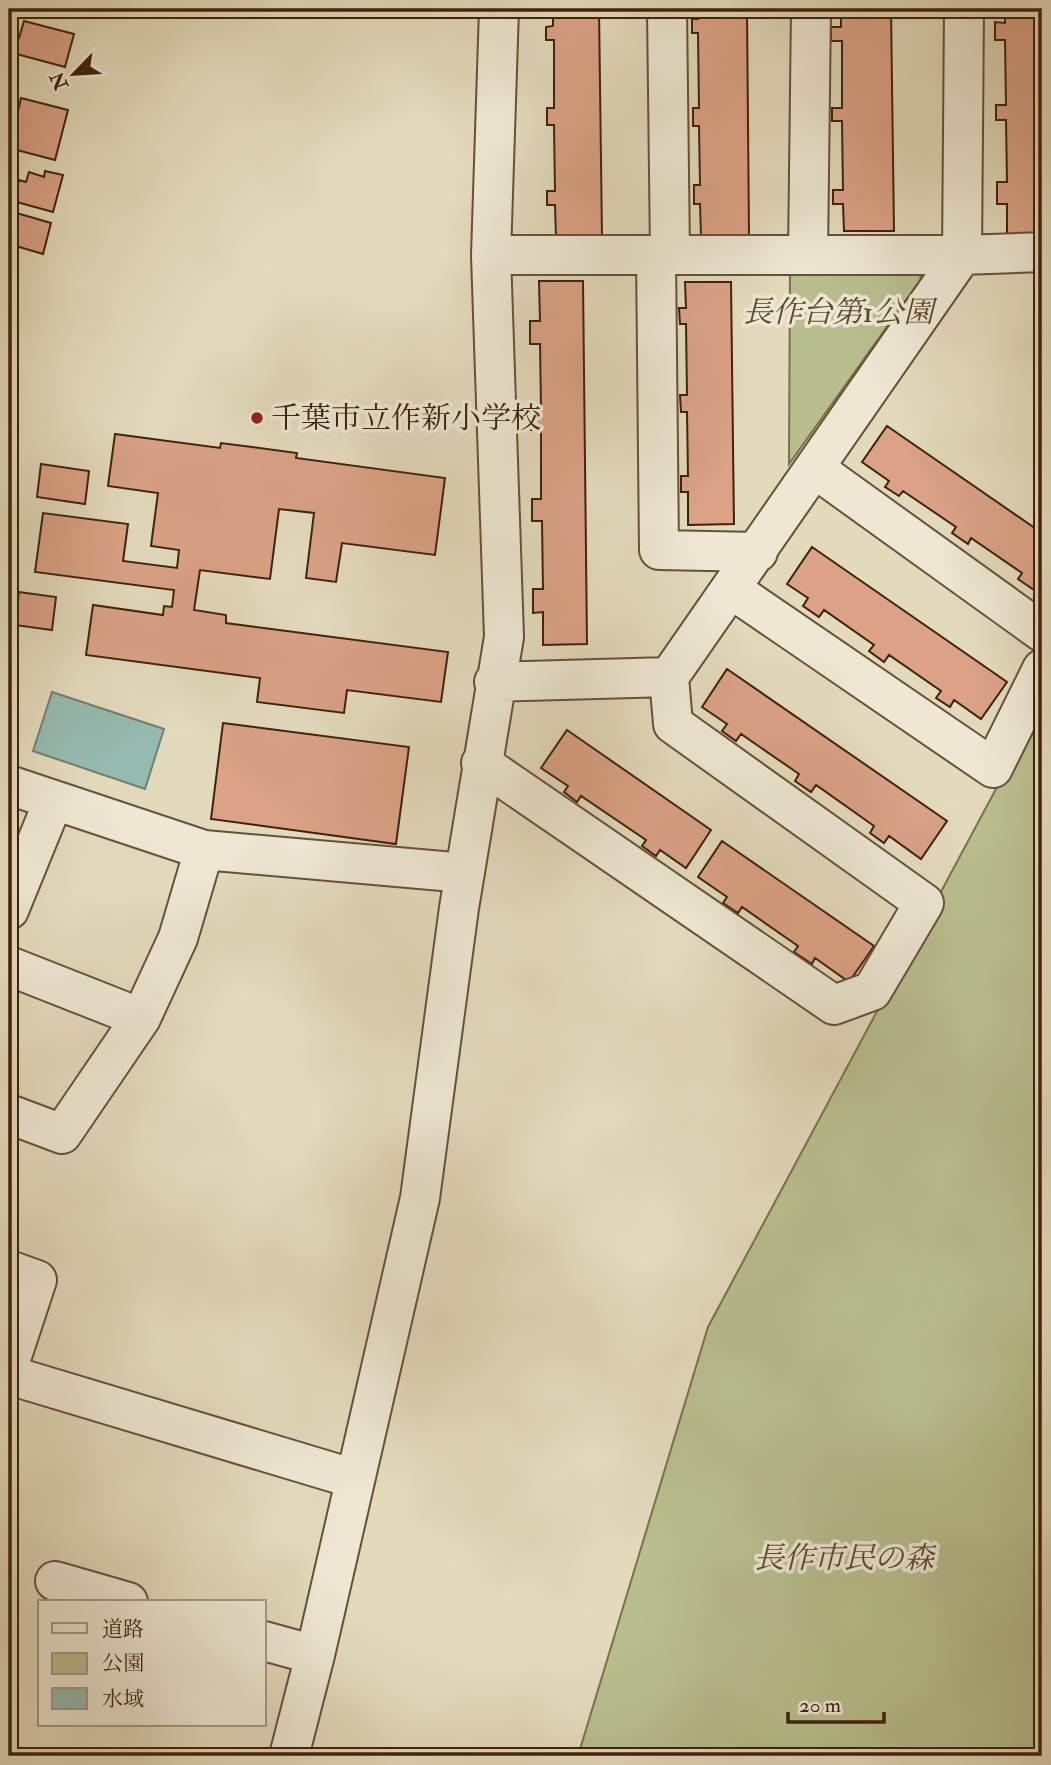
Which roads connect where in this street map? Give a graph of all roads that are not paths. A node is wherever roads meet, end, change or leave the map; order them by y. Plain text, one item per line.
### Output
1 (499, 9) edge
2 (667, 9) edge
3 (811, 9) edge
4 (964, 9) edge
5 (1042, 252) edge
6 (663, 255) junction
7 (808, 255) junction
8 (962, 255) junction
9 (491, 256) junction
10 (814, 468) junction
11 (758, 552) junction
12 (731, 589) junction
13 (1042, 632) edge
14 (1042, 669) edge
15 (669, 677) junction
16 (494, 682) junction
17 (481, 763) junction
18 (9, 785) edge
19 (53, 802) junction
20 (204, 850) junction
21 (465, 873) junction
22 (9, 910) edge
23 (9, 966) edge
24 (141, 1018) junction
25 (9, 1114) edge
26 (9, 1269) edge
27 (10, 1365) edge
28 (355, 1479) junction
29 (55, 1581) dead end
30 (121, 1600) edge
31 (266, 1642) edge
32 (315, 1655) junction
33 (289, 1756) edge

1 - 9 street
2 - 6 street
3 - 7 street
4 - 8 street
5 - 8 street
6 - 7 street
6 - 9 street
6 - 11 street
7 - 8 street
8 - 10 street
9 - 16 street
10 - 11 street
10 - 13 street
11 - 12 street
12 - 14 street
12 - 15 street
15 - 16 street
15 - 17 street
16 - 17 street
17 - 21 street
18 - 19 street
19 - 20 street
19 - 22 street
20 - 21 street
20 - 24 street
21 - 28 street
23 - 24 street
24 - 25 street
26 - 27 street
27 - 28 street
28 - 32 street
29 - 30 street
31 - 32 street
32 - 33 street

